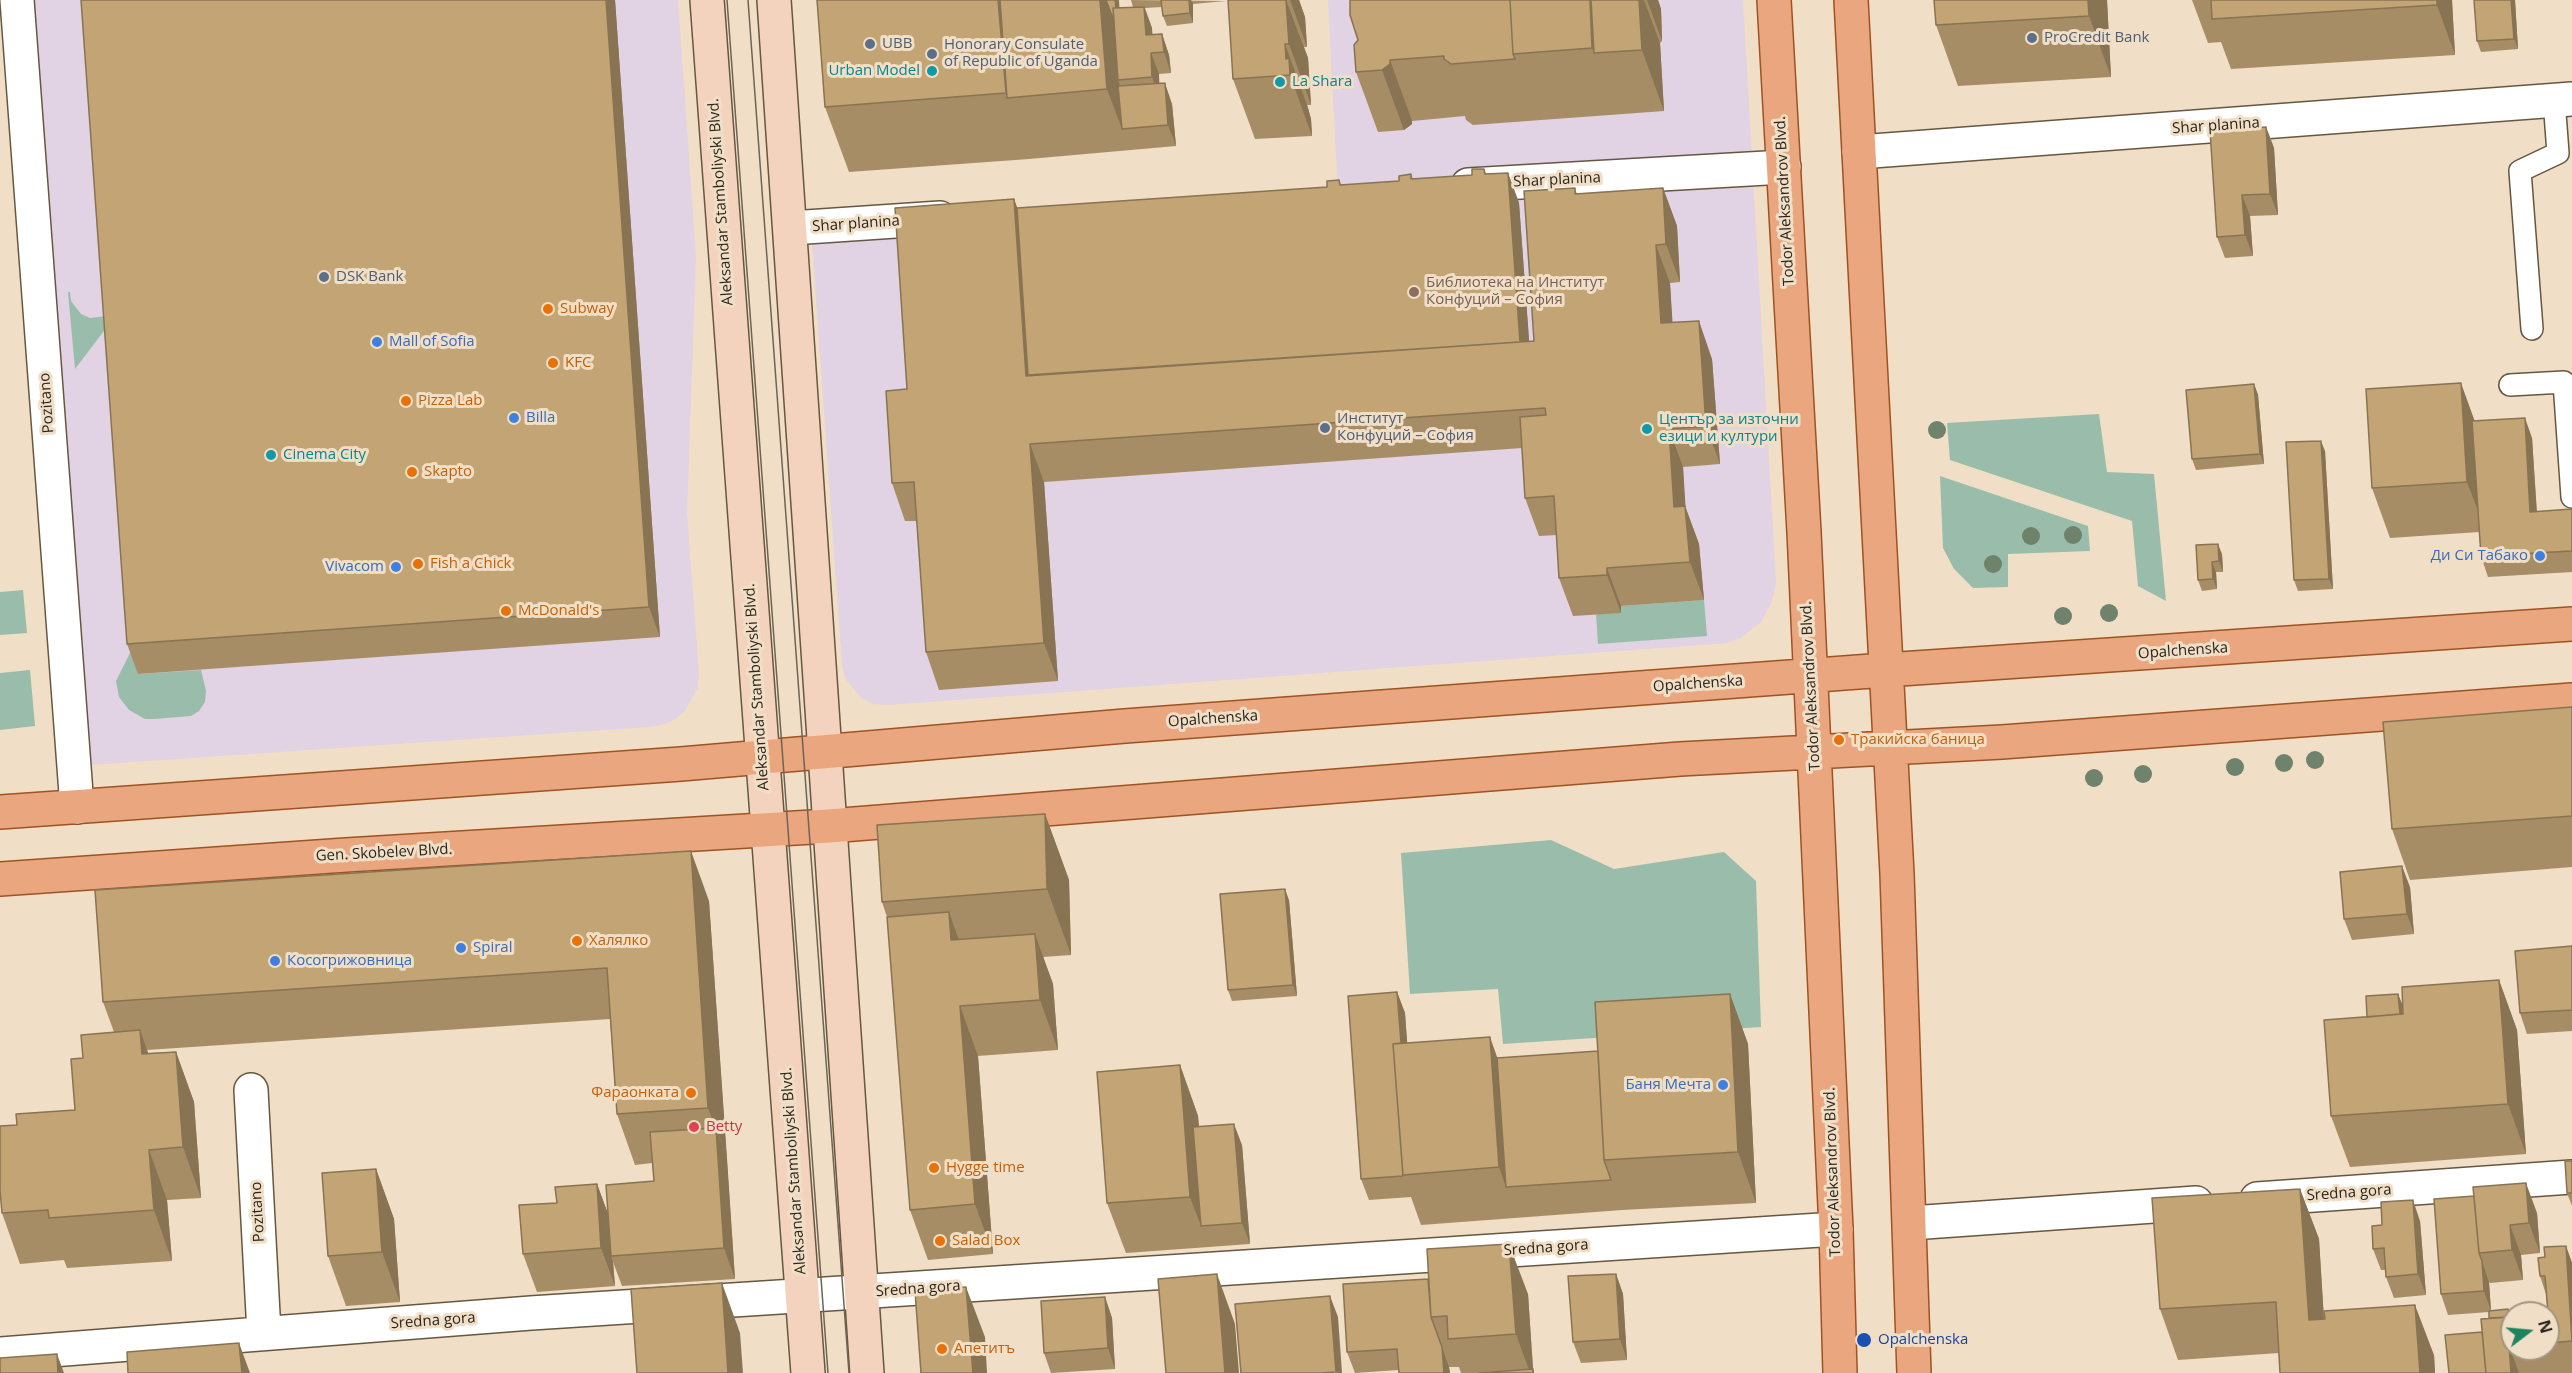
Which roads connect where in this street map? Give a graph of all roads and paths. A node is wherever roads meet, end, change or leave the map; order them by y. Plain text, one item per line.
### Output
1 (17, 0) edge
2 (707, 0) edge
3 (774, 0) edge
4 (1774, 0) edge
5 (1851, 0) edge
6 (2563, 100) edge
7 (1859, 152) junction
8 (1784, 166) junction
9 (1435, 187) edge
10 (973, 216) edge
11 (791, 228) junction
12 (2532, 329) dead end
13 (2510, 385) dead end
14 (2572, 497) edge
15 (2572, 624) edge
16 (1885, 670) junction
17 (1810, 676) junction
18 (2572, 700) edge
19 (1890, 748) junction
20 (824, 751) junction
21 (1813, 752) junction
22 (762, 756) junction
23 (77, 807) junction
24 (0, 812) edge
25 (830, 826) junction
26 (768, 830) junction
27 (0, 879) edge
28 (251, 1090) dead end
29 (2572, 1177) edge
30 (1911, 1223) junction
31 (1836, 1229) junction
32 (861, 1293) junction
33 (803, 1297) junction
34 (264, 1333) junction
35 (0, 1354) edge
36 (103, 1360) edge
37 (808, 1373) edge
38 (867, 1373) edge
39 (1840, 1373) edge
40 (1914, 1373) edge

1 - 23 street, Pozitano
2 - 22 main road, Aleksandar Stamboliyski Blvd.
3 - 11 main road
4 - 8 main road, Todor Aleksandrov Blvd.
5 - 7 main road
6 - 7 street, Shar planina
6 - 12 lane
7 - 16 main road
8 - 9 street, Shar planina
8 - 17 main road, Todor Aleksandrov Blvd.
10 - 11 street, Shar planina
11 - 20 main road
13 - 14 lane
15 - 16 main road, Opalchenska
16 - 17 main road, Opalchenska
16 - 19 main road
17 - 20 main road, Opalchenska
17 - 21 main road, Todor Aleksandrov Blvd.
18 - 19 main road
19 - 21 main road
19 - 30 main road
20 - 22 main road, Opalchenska
20 - 25 main road
21 - 25 main road
21 - 31 main road, Todor Aleksandrov Blvd.
22 - 23 main road
22 - 26 main road, Aleksandar Stamboliyski Blvd.
23 - 24 main road
25 - 26 main road, Gen. Skobelev Blvd.
25 - 32 main road
26 - 27 main road, Gen. Skobelev Blvd.
26 - 33 main road, Aleksandar Stamboliyski Blvd.
28 - 34 street, Pozitano
29 - 30 street, Sredna gora
30 - 40 main road
31 - 32 street, Sredna gora
31 - 39 main road, Todor Aleksandrov Blvd.
32 - 33 street, Sredna gora
32 - 38 main road
33 - 34 street, Sredna gora
33 - 37 main road, Aleksandar Stamboliyski Blvd.
34 - 36 street, Sredna gora
35 - 36 street, Sredna gora

